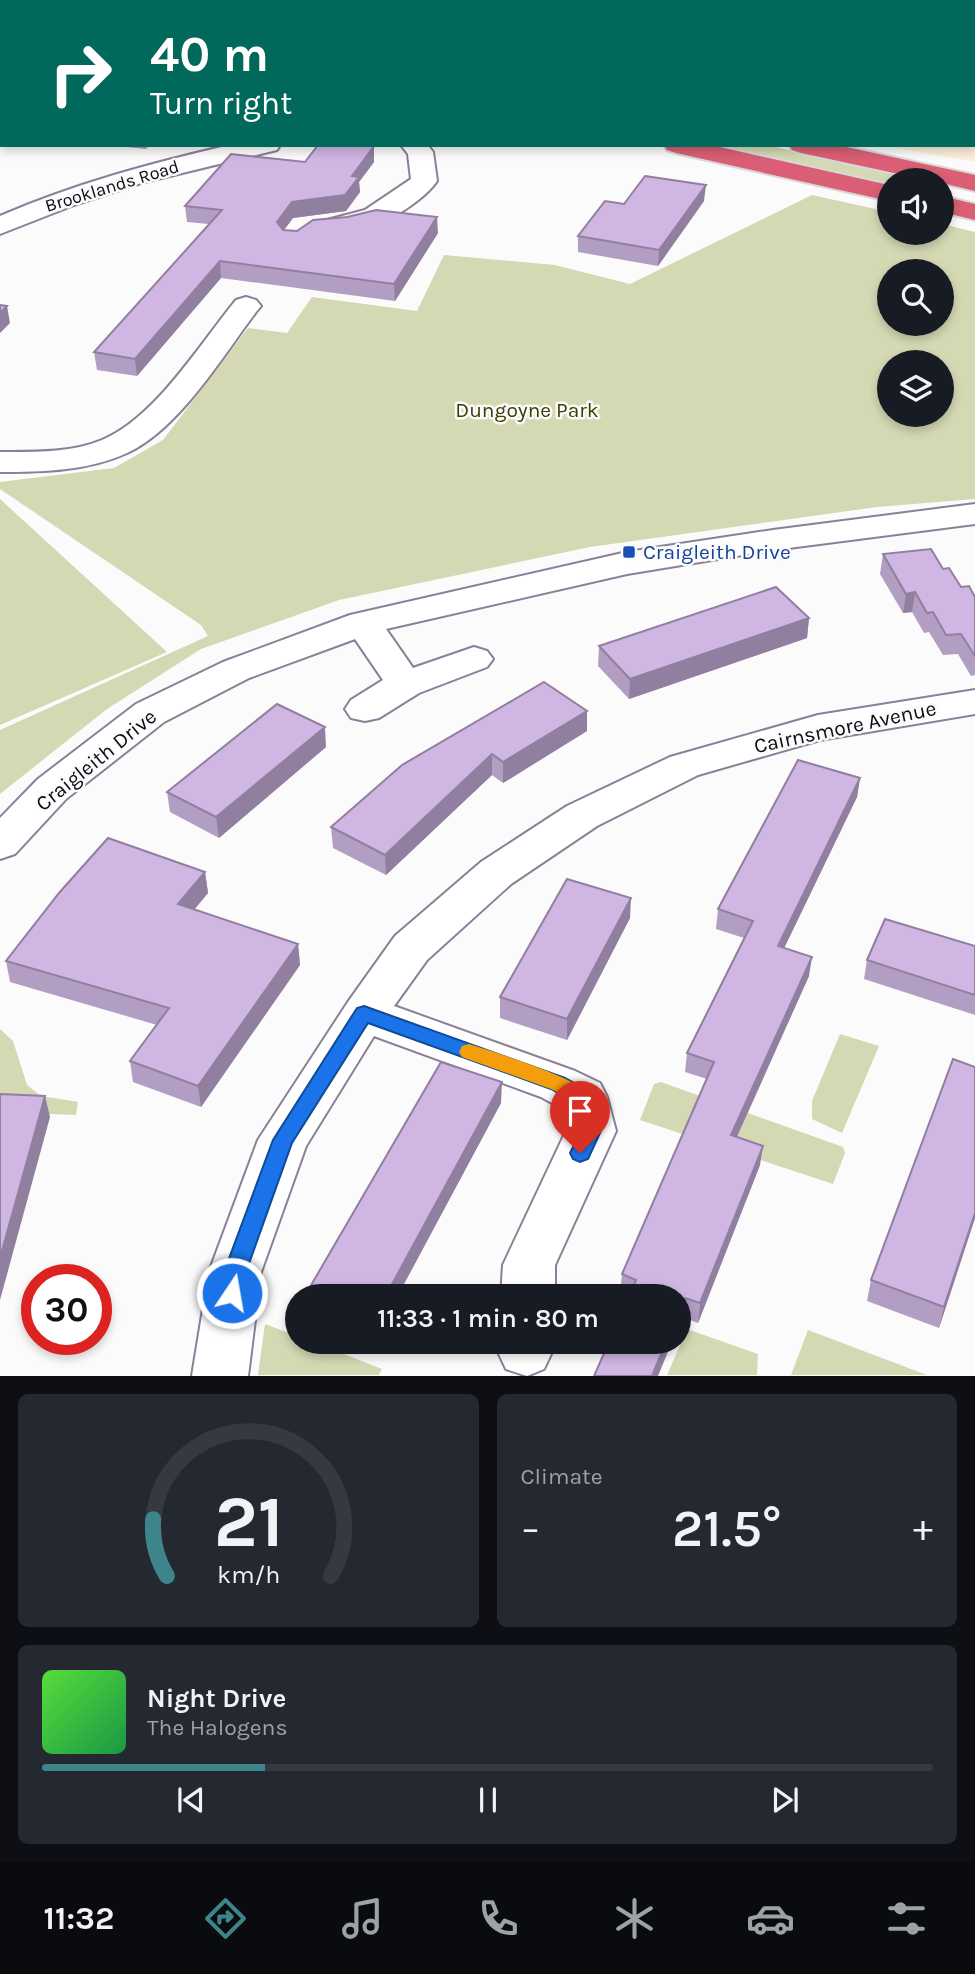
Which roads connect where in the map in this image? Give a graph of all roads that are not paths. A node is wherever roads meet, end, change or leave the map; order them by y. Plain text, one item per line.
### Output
1 (259, 147) edge
2 (415, 147) edge
3 (685, 147) edge
4 (810, 147) edge
5 (975, 183) edge
6 (877, 190) edge
7 (954, 207) edge
8 (975, 212) edge
9 (0, 226) edge
10 (315, 226) edge
11 (246, 306) dead end
12 (0, 462) edge
13 (975, 514) edge
14 (363, 623) junction
15 (474, 659) dead end
16 (405, 684) junction
17 (975, 702) edge
18 (365, 709) dead end
19 (0, 844) edge
20 (364, 1014) junction
21 (528, 1284) edge
22 (220, 1376) edge

1 - 9 street, Brooklands Road
2 - 10 street
3 - 6 highway
4 - 5 highway
7 - 8 highway
11 - 12 street
13 - 14 street, Craigleith Drive
14 - 16 street
14 - 19 street, Craigleith Drive
15 - 16 street
16 - 18 street
17 - 20 street, Cairnsmore Avenue
20 - 21 street
20 - 22 street, Cairnsmore Avenue

